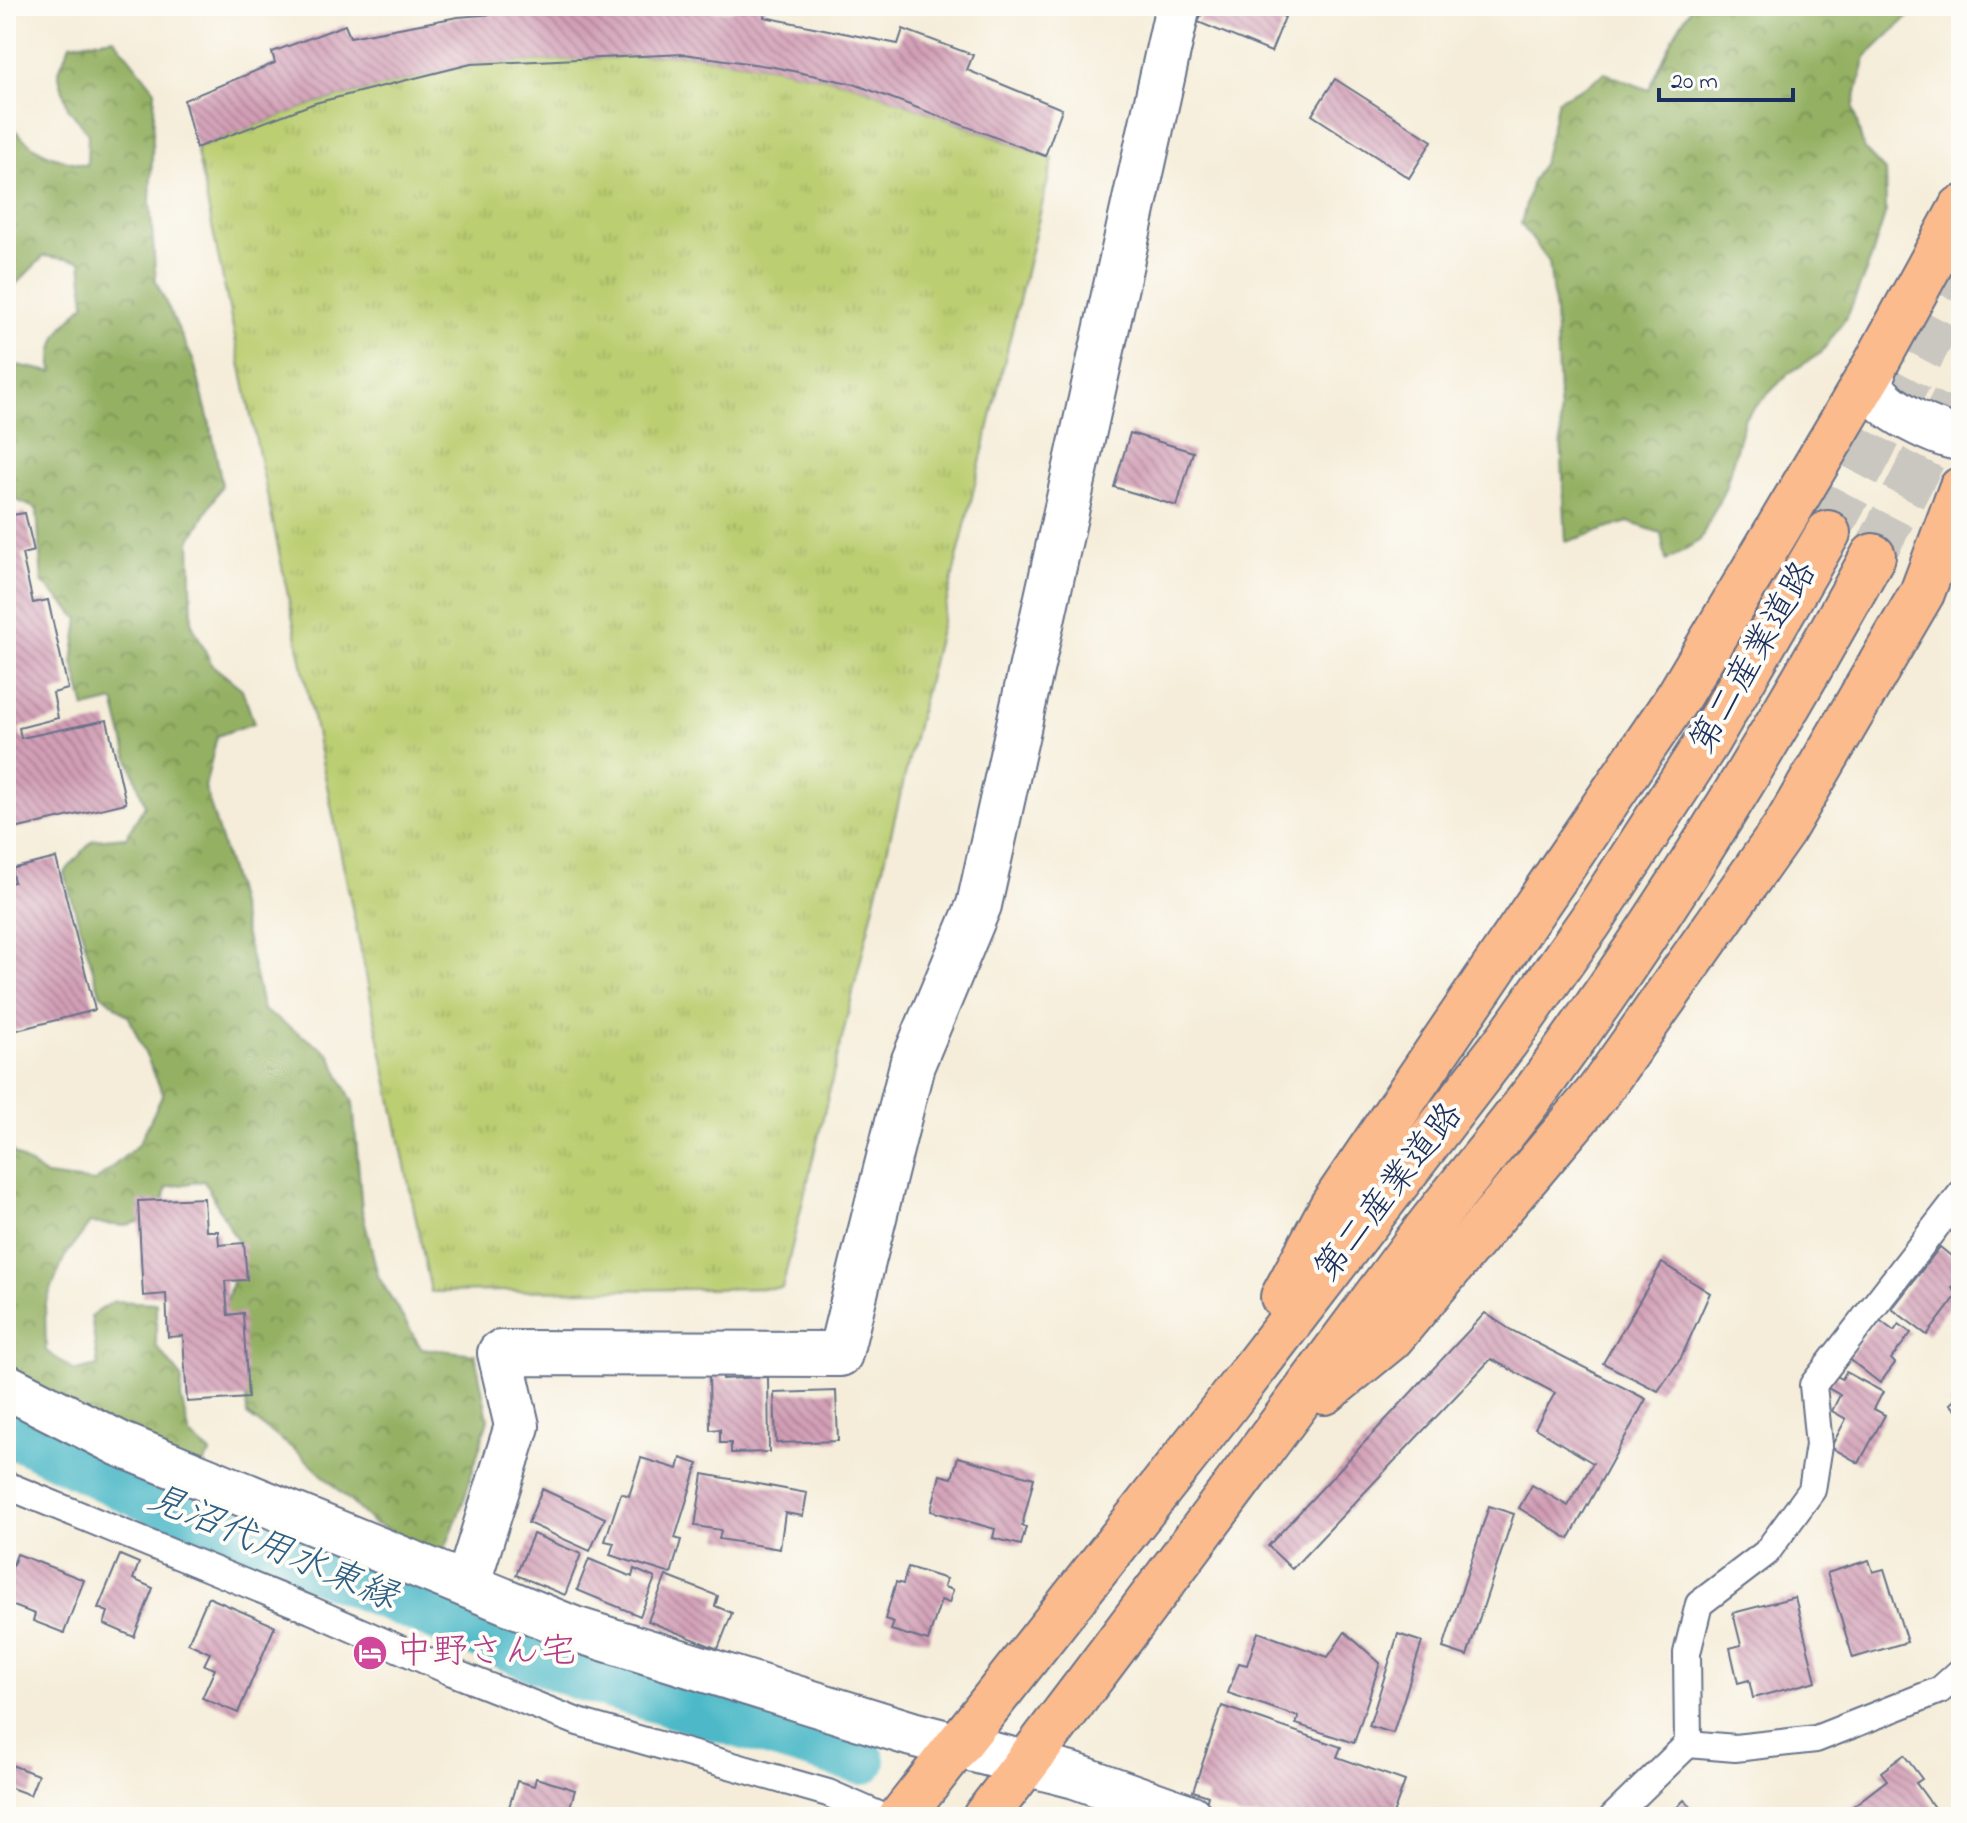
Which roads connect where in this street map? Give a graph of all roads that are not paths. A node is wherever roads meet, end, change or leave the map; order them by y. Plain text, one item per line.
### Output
1 (1178, 6) edge
2 (1961, 208) edge
3 (1873, 369) junction
4 (1961, 438) edge
5 (1961, 489) edge
6 (1828, 533) tunnel mouth
7 (1873, 556) tunnel mouth
8 (1961, 1194) edge
9 (6, 1386) edge
10 (1226, 1405) junction
11 (1277, 1430) junction
12 (6, 1485) edge
13 (467, 1585) junction
14 (1961, 1671) edge
15 (1688, 1744) junction
16 (959, 1747) junction
17 (1027, 1763) junction
18 (883, 1817) edge
19 (901, 1817) edge
20 (985, 1817) edge
21 (1190, 1817) edge
22 (1613, 1817) edge

1 - 13 street
2 - 3 main road
3 - 4 street
3 - 10 main road
5 - 11 main road
6 - 10 main road, 第二産業道路
7 - 11 main road, 第二産業道路
8 - 15 lane
9 - 13 street
10 - 16 main road, 第二産業道路
11 - 17 main road, 第二産業道路
12 - 18 lane
13 - 16 street
14 - 15 lane
15 - 22 lane
16 - 17 street
16 - 19 main road, 第二産業道路
17 - 20 main road, 第二産業道路
17 - 21 street

